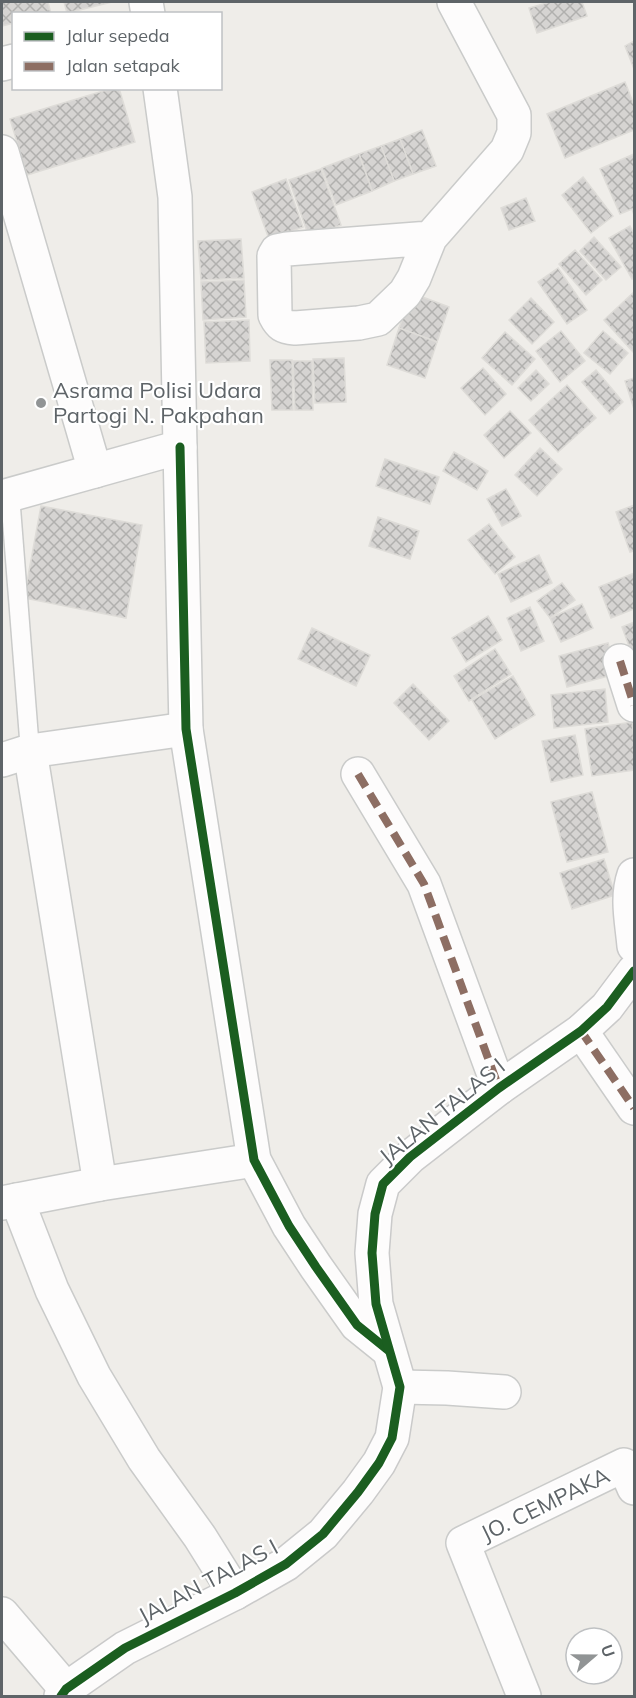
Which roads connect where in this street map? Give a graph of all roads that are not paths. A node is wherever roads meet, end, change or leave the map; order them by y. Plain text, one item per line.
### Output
1 (454, 2) edge
2 (160, 90) edge
3 (2, 152) edge
4 (430, 238) junction
5 (180, 447) junction
6 (95, 471) junction
7 (6, 496) edge
8 (620, 662) dead end
9 (634, 705) edge
10 (186, 729) junction
11 (16, 755) edge
12 (358, 774) dead end
13 (634, 875) edge
14 (634, 946) edge
15 (634, 970) edge
16 (581, 1031) junction
17 (500, 1088) junction
18 (634, 1108) edge
19 (254, 1160) junction
20 (100, 1184) junction
21 (9, 1201) edge
22 (388, 1350) junction
23 (400, 1388) junction
24 (504, 1392) dead end
25 (634, 1488) edge
26 (235, 1593) junction
27 (2, 1614) edge
28 (63, 1693) edge
29 (524, 1696) edge

1 - 4 street
2 - 5 street
3 - 6 street
4 - 4 street
5 - 6 street
5 - 10 street
6 - 7 street
7 - 11 lane
8 - 9 street
10 - 11 street
10 - 19 street
11 - 20 street
12 - 17 street
13 - 14 street
15 - 16 street, JALAN TALAS I
16 - 17 street, JALAN TALAS I
16 - 18 street
17 - 22 street, JALAN TALAS I
19 - 20 street
19 - 22 street
20 - 21 street
21 - 26 street
22 - 23 street, JALAN TALAS I
23 - 24 street
23 - 26 street, JALAN TALAS I
25 - 29 street, JO. CEMPAKA
26 - 28 street, JALAN TALAS I
27 - 28 street

